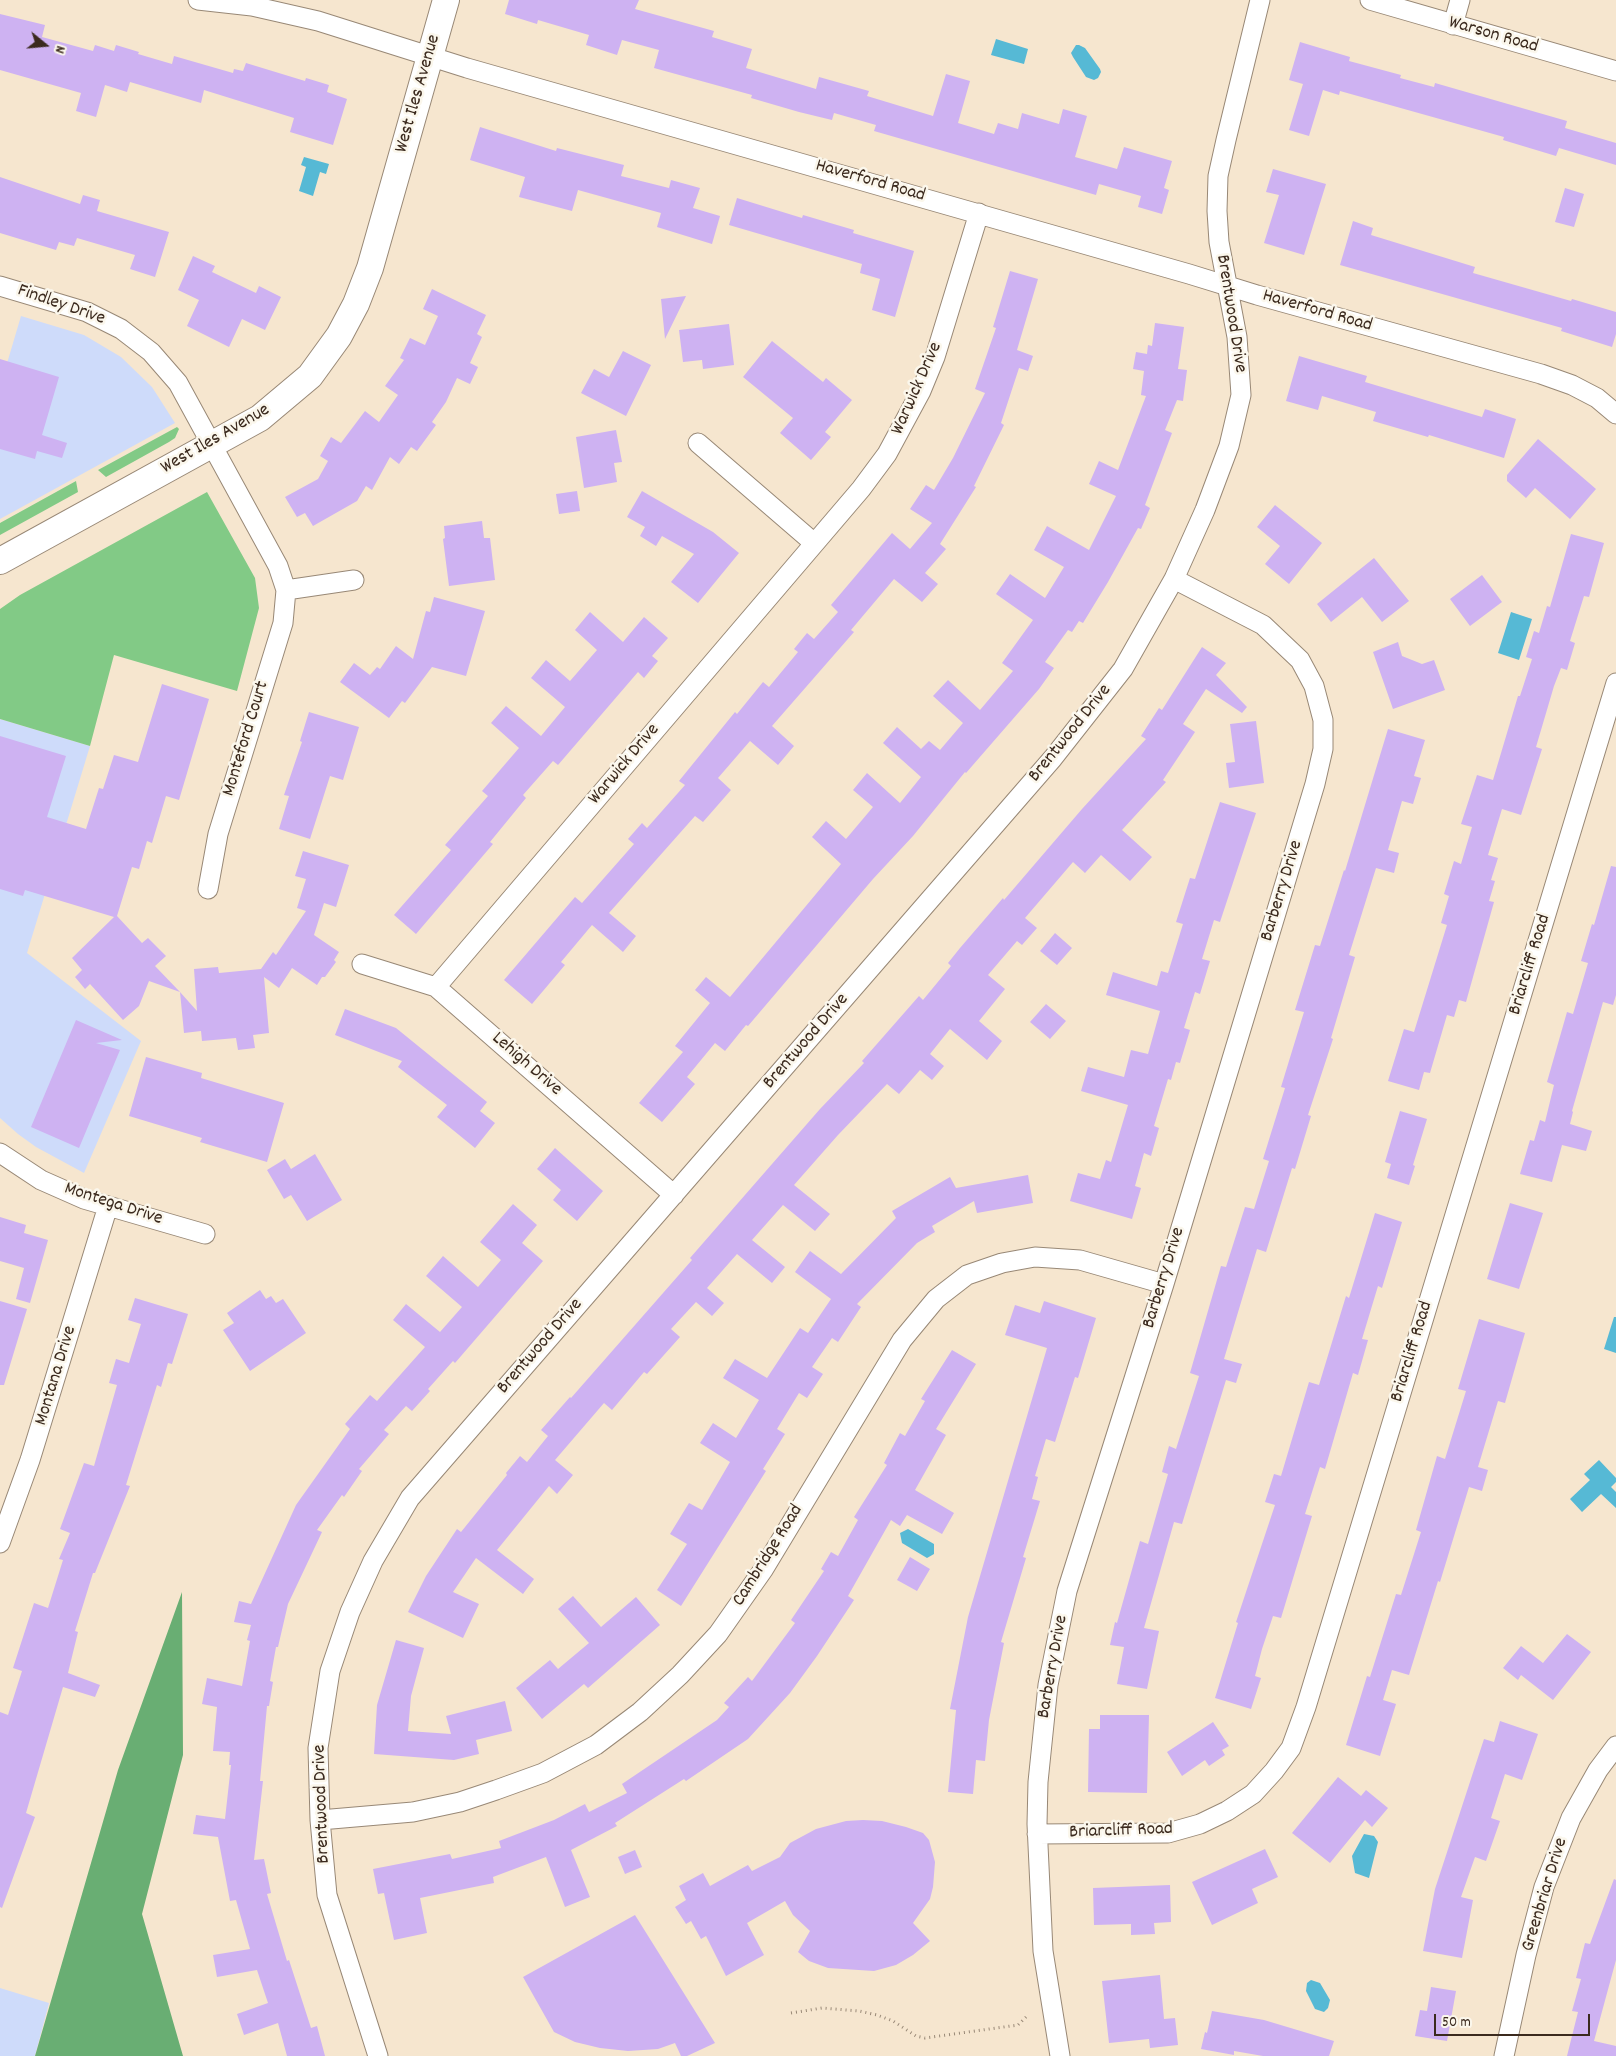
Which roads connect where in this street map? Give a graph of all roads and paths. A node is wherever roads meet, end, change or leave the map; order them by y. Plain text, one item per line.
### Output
1 (198, 0) edge
2 (446, 0) edge
3 (1260, 0) edge
4 (1370, 0) edge
5 (1460, 0) edge
6 (1452, 25) junction
7 (430, 55) junction
8 (1616, 71) edge
9 (979, 213) junction
10 (0, 286) edge
11 (1228, 286) junction
12 (1616, 414) edge
13 (698, 443) dead end
14 (212, 445) junction
15 (814, 543) junction
16 (0, 562) edge
17 (1174, 579) junction
18 (354, 580) dead end
19 (286, 590) junction
20 (1616, 683) edge
21 (208, 889) dead end
22 (362, 964) dead end
23 (436, 986) junction
24 (0, 1153) edge
25 (674, 1195) junction
26 (108, 1206) junction
27 (205, 1234) dead end
28 (1164, 1284) junction
29 (0, 1544) edge
30 (1616, 1746) edge
31 (320, 1820) junction
32 (1037, 1834) junction
33 (791, 2013) dead end
34 (1027, 2016) dead end
35 (378, 2056) edge
36 (1060, 2056) edge
37 (1504, 2056) edge

1 - 7 street, Haverford Road
2 - 7 street, West Iles Avenue
3 - 11 street, Brentwood Drive
4 - 6 street, Warson Road
5 - 6 street
6 - 8 street, Warson Road
7 - 9 street, Haverford Road
7 - 14 street, West Iles Avenue
9 - 11 street, Haverford Road
9 - 15 street, Warwick Drive
10 - 14 street, Findley Drive
11 - 12 street, Haverford Road
11 - 17 street, Brentwood Drive
13 - 15 street
14 - 16 street, West Iles Avenue
14 - 19 street, Monteford Court
15 - 23 street, Warwick Drive
17 - 25 street, Brentwood Drive
17 - 28 street, Barberry Drive
18 - 19 street
19 - 21 street, Monteford Court
20 - 32 street, Briarcliff Road
22 - 23 street, Lehigh Drive
23 - 25 street, Lehigh Drive
24 - 26 street, Montega Drive
25 - 31 street, Brentwood Drive
26 - 27 street, Montega Drive
26 - 29 street, Montana Drive
28 - 31 street, Cambridge Road
28 - 32 street, Barberry Drive
30 - 37 street, Greenbriar Drive
31 - 35 street, Brentwood Drive
32 - 36 street, Barberry Drive
33 - 34 path

